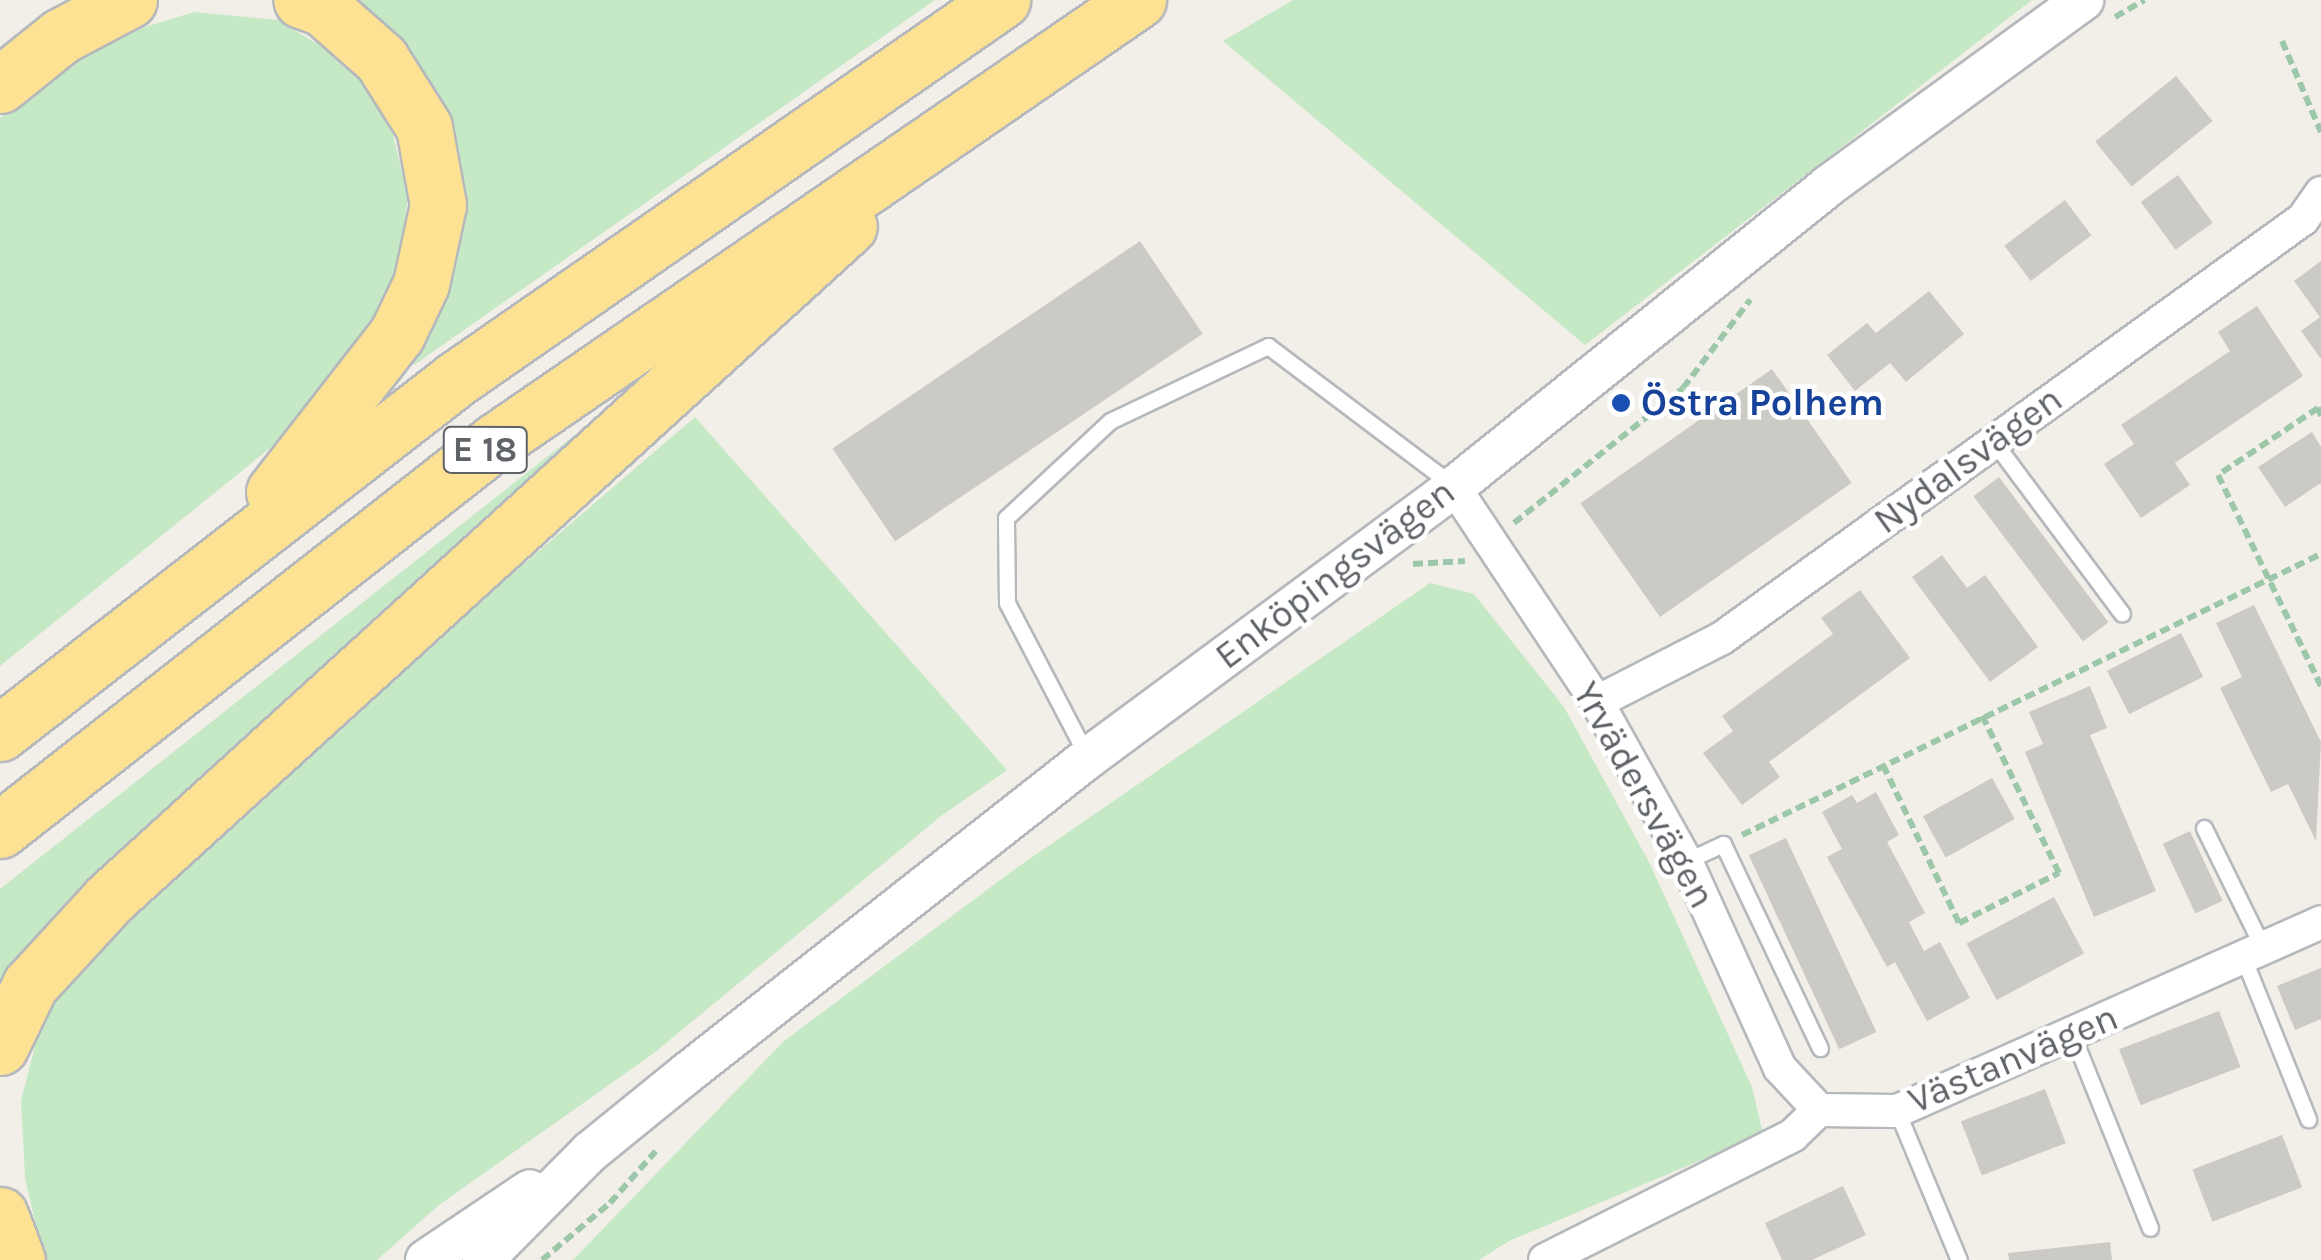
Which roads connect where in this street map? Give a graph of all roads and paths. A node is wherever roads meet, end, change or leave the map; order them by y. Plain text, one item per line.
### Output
1 (44, 0) edge
2 (130, 0) edge
3 (301, 0) edge
4 (1002, 0) edge
5 (1138, 0) edge
6 (2083, 0) edge
7 (0, 37) edge
8 (2282, 41) dead end
9 (0, 84) edge
10 (989, 96) junction
11 (2321, 132) edge
12 (2321, 193) edge
13 (2321, 416) edge
14 (1994, 442) junction
15 (1454, 487) junction
16 (226, 553) junction
17 (2321, 554) edge
18 (2267, 580) junction
19 (2122, 614) dead end
20 (2321, 686) edge
21 (1597, 702) junction
22 (1982, 716) junction
23 (0, 733) edge
24 (1088, 758) junction
25 (1883, 765) junction
26 (2204, 828) dead end
27 (0, 830) edge
28 (1723, 844) junction
29 (1686, 861) junction
30 (2321, 922) edge
31 (2253, 953) junction
32 (2072, 1034) junction
33 (0, 1047) edge
34 (1820, 1048) dead end
35 (1819, 1110) junction
36 (1897, 1111) junction
37 (2308, 1120) dead end
38 (590, 1152) junction
39 (0, 1215) edge
40 (2150, 1228) dead end
41 (436, 1257) edge
42 (18, 1260) edge
43 (483, 1260) edge
44 (1546, 1260) edge
45 (1958, 1260) edge

1 - 7 highway
2 - 9 highway
3 - 16 highway
4 - 16 highway, E 18
5 - 10 highway, E 18
6 - 15 street, Enköpingsvägen
8 - 11 path
10 - 27 highway, E 18
10 - 33 highway
12 - 14 street, Nydalsvägen
13 - 18 path
14 - 19 lane
14 - 21 street, Nydalsvägen
15 - 21 street, Yrvädersvägen
15 - 24 street, Enköpingsvägen
15 - 24 lane
16 - 23 highway, E 18
17 - 18 path
18 - 20 path
18 - 22 path
21 - 29 street, Yrvädersvägen
22 - 25 path
22 - 25 path
24 - 38 street, Enköpingsvägen
25 - 28 path
26 - 31 lane
28 - 29 lane
28 - 34 lane
29 - 35 street, Yrvädersvägen
30 - 31 street, Västanvägen
31 - 32 street, Västanvägen
31 - 37 lane
32 - 36 street, Västanvägen
32 - 40 lane
35 - 36 street, Västanvägen
35 - 44 street
36 - 45 lane
38 - 41 street, Enköpingsvägen
38 - 43 street, Enköpingsvägen
39 - 42 highway

